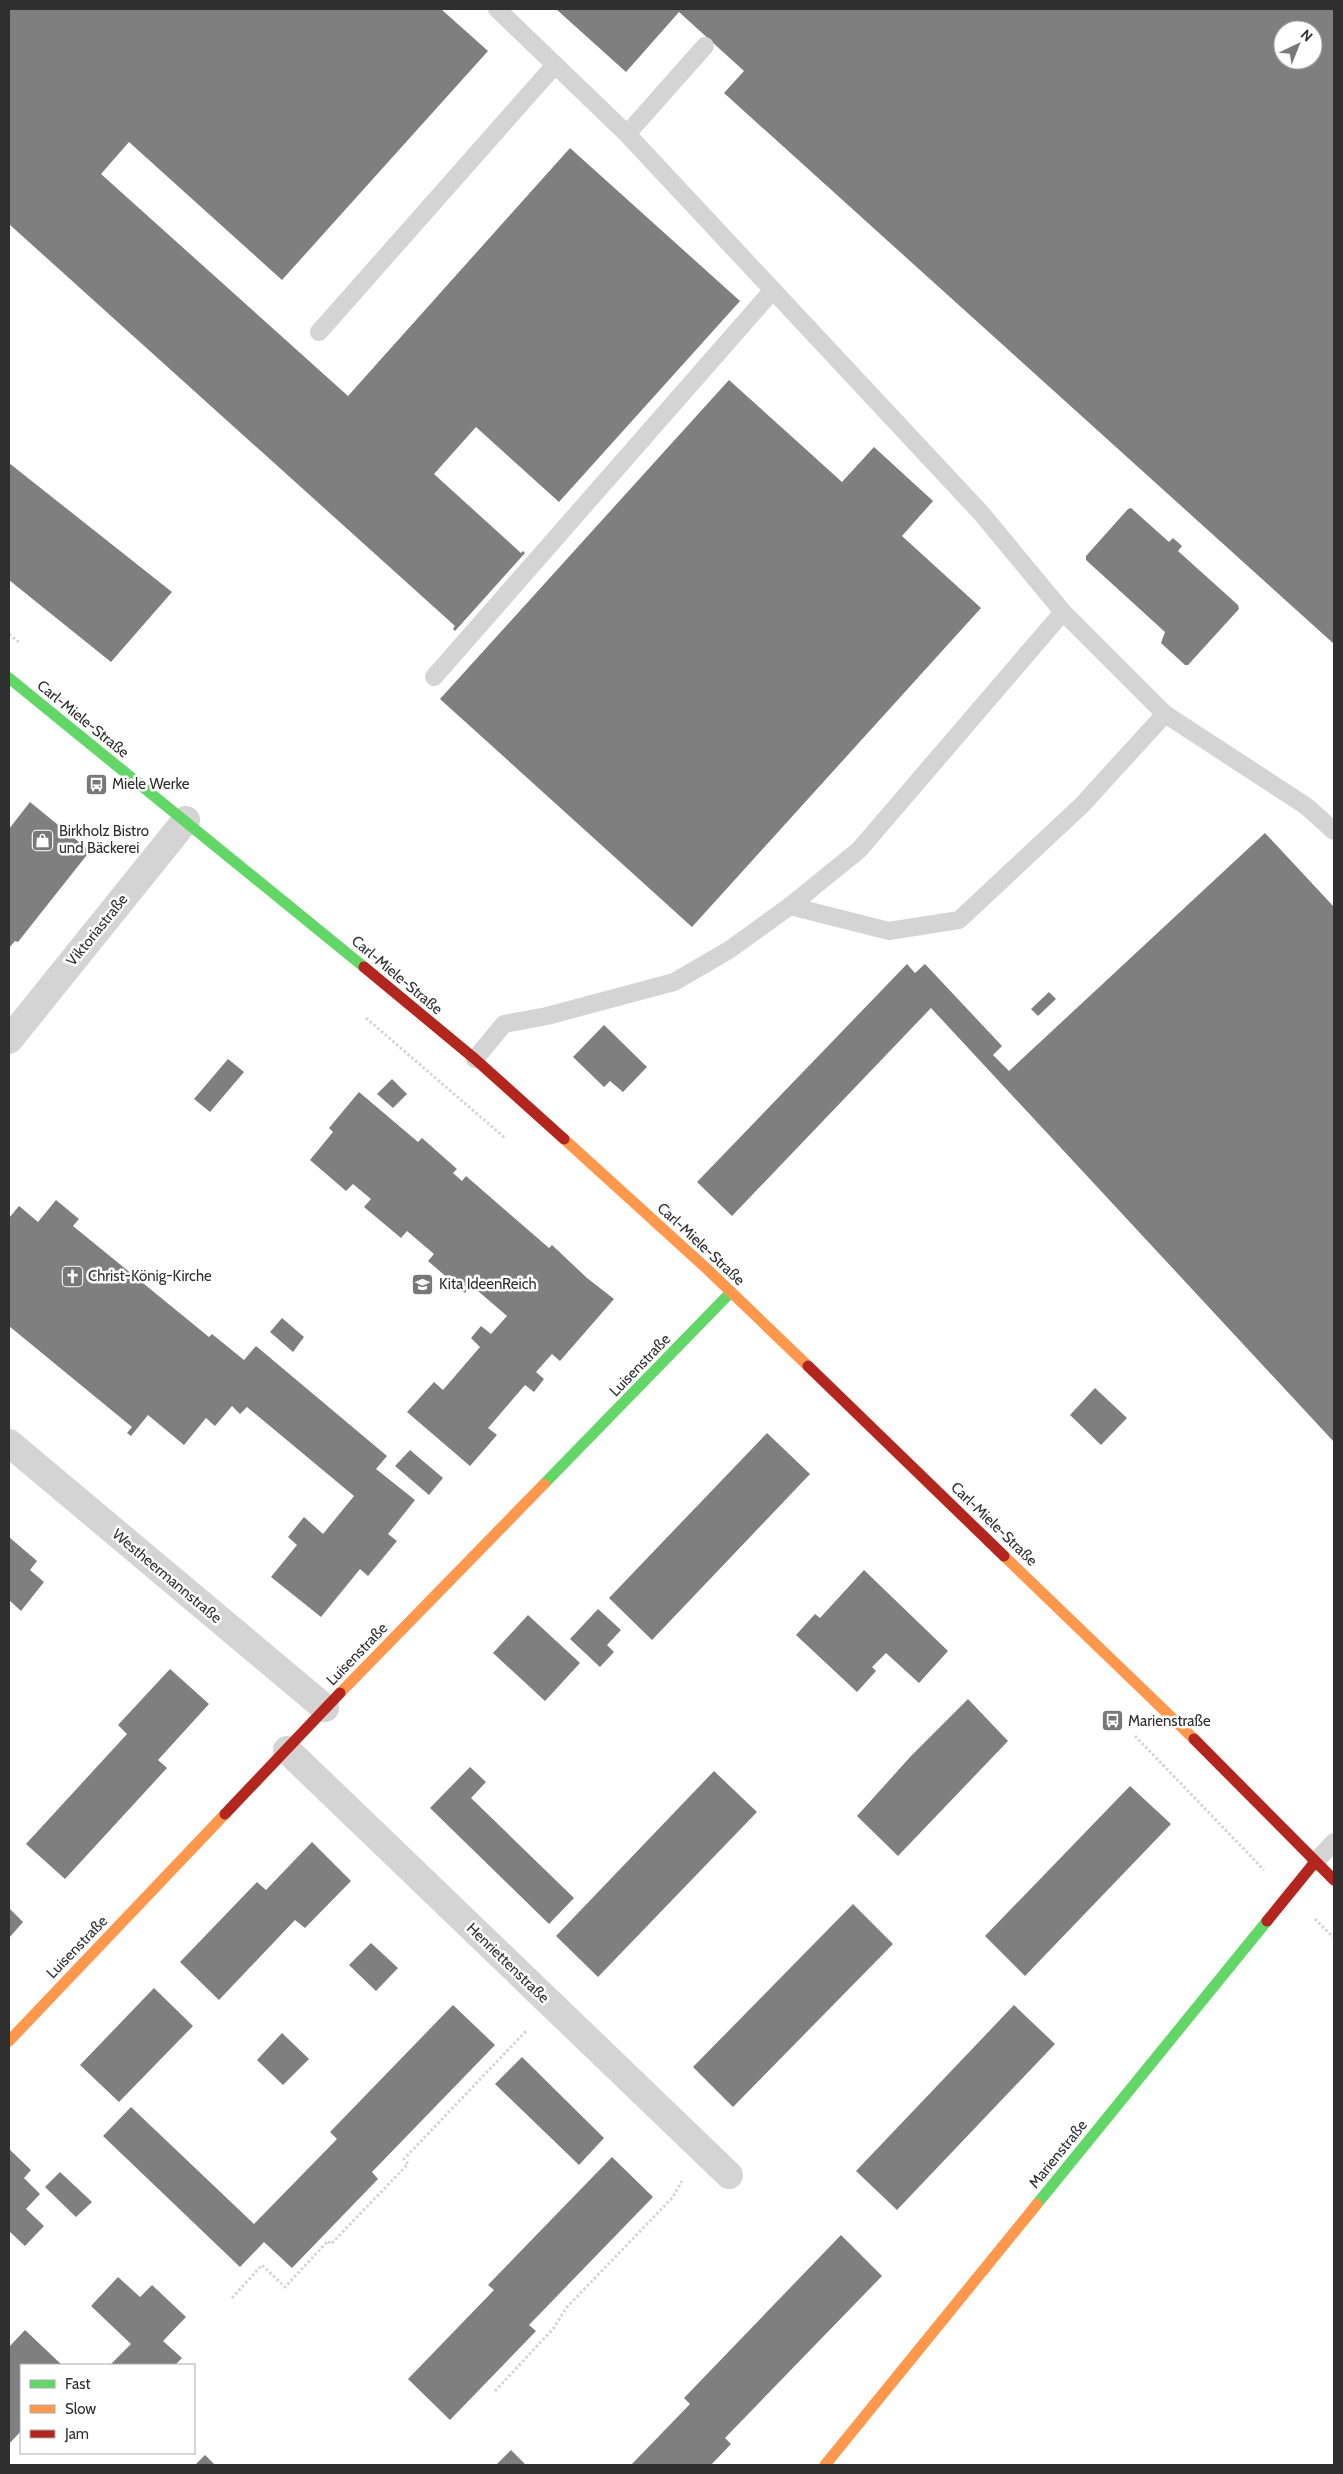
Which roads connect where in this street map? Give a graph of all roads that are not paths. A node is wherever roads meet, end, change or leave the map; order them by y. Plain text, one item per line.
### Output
1 (497, 9) edge
2 (705, 46) dead end
3 (555, 65) junction
4 (627, 134) junction
5 (773, 290) junction
6 (320, 332) dead end
7 (1063, 612) junction
8 (9, 678) edge
9 (434, 678) dead end
10 (1165, 714) junction
11 (186, 820) junction
12 (1334, 830) edge
13 (790, 906) junction
14 (9, 1040) edge
15 (475, 1059) junction
16 (731, 1292) junction
17 (9, 1443) edge
18 (325, 1708) junction
19 (287, 1750) junction
20 (1334, 1842) edge
21 (1315, 1862) junction
22 (1332, 1880) edge
23 (1334, 1891) edge
24 (9, 2041) edge
25 (729, 2175) dead end
26 (825, 2465) edge

1 - 3 lane
2 - 4 lane
3 - 4 lane
3 - 6 lane
4 - 5 lane
5 - 7 lane
5 - 9 lane
7 - 10 lane
7 - 13 lane
8 - 11 street, Carl-Miele-Straße
10 - 12 lane
10 - 13 lane
11 - 14 street, Viktoriastraße
11 - 15 street, Carl-Miele-Straße
13 - 15 lane
15 - 16 street, Carl-Miele-Straße
16 - 18 street, Luisenstraße
16 - 21 street, Carl-Miele-Straße
17 - 18 street, Westheermannstraße
18 - 19 street, Luisenstraße
19 - 24 street, Luisenstraße
19 - 25 street, Henriettenstraße
20 - 21 lane
21 - 22 street, Carl-Miele-Straße
21 - 26 street, Marienstraße
22 - 23 street, Carl-Miele-Straße

